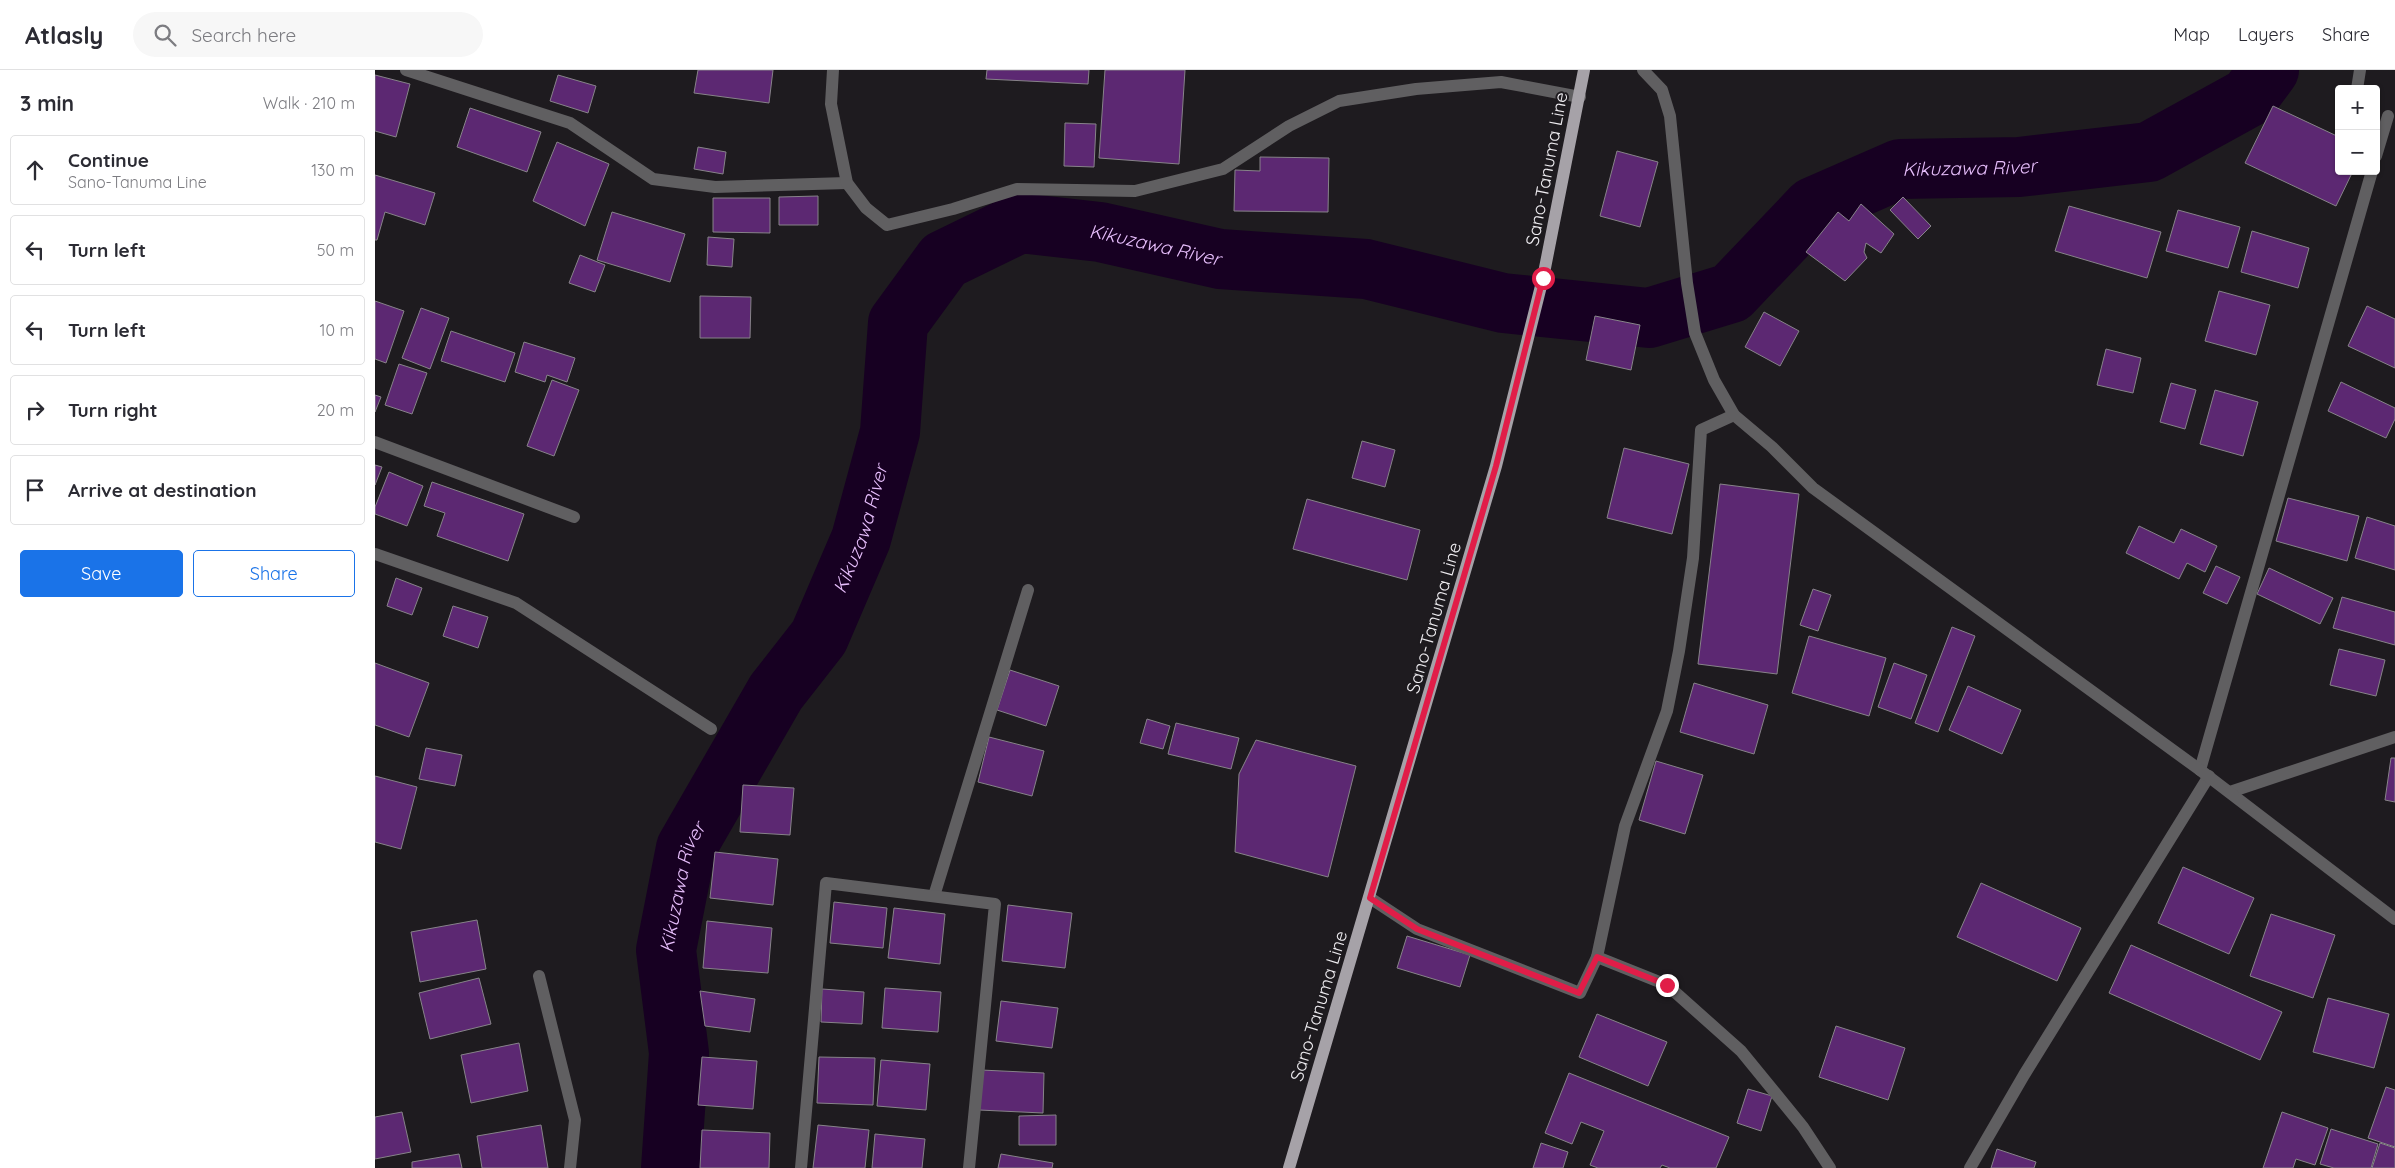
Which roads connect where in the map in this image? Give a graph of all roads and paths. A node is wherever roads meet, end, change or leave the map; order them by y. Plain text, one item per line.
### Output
1 (406, 70) edge
2 (833, 70) edge
3 (1583, 70) edge
4 (1643, 70) edge
5 (2360, 70) edge
6 (2358, 85) edge
7 (1579, 97) junction
8 (2386, 114) edge
9 (2380, 139) edge
10 (2371, 175) edge
11 (847, 183) junction
12 (1734, 416) junction
13 (375, 442) edge
14 (574, 517) dead end
15 (375, 554) edge
16 (1028, 590) dead end
17 (711, 729) dead end
18 (2395, 737) edge
19 (2205, 773) junction
20 (2230, 792) junction
21 (934, 896) junction
22 (1370, 898) junction
23 (2395, 919) edge
24 (1597, 957) junction
25 (539, 976) dead end
26 (570, 1168) edge
27 (801, 1168) edge
28 (969, 1168) edge
29 (1289, 1168) edge
30 (1830, 1168) edge
31 (1970, 1168) edge

1 - 11 street
2 - 11 street
3 - 7 main road, Sano-Tanuma Line
4 - 12 street
5 - 6 street
7 - 11 street
7 - 22 main road, Sano-Tanuma Line
8 - 9 street
10 - 19 street
12 - 19 street
12 - 24 street
13 - 14 street
15 - 17 street
16 - 21 street
18 - 20 street
19 - 20 street
19 - 31 street
20 - 23 street
21 - 27 street
21 - 28 street
22 - 24 street
22 - 29 main road, Sano-Tanuma Line
24 - 30 street
25 - 26 street

